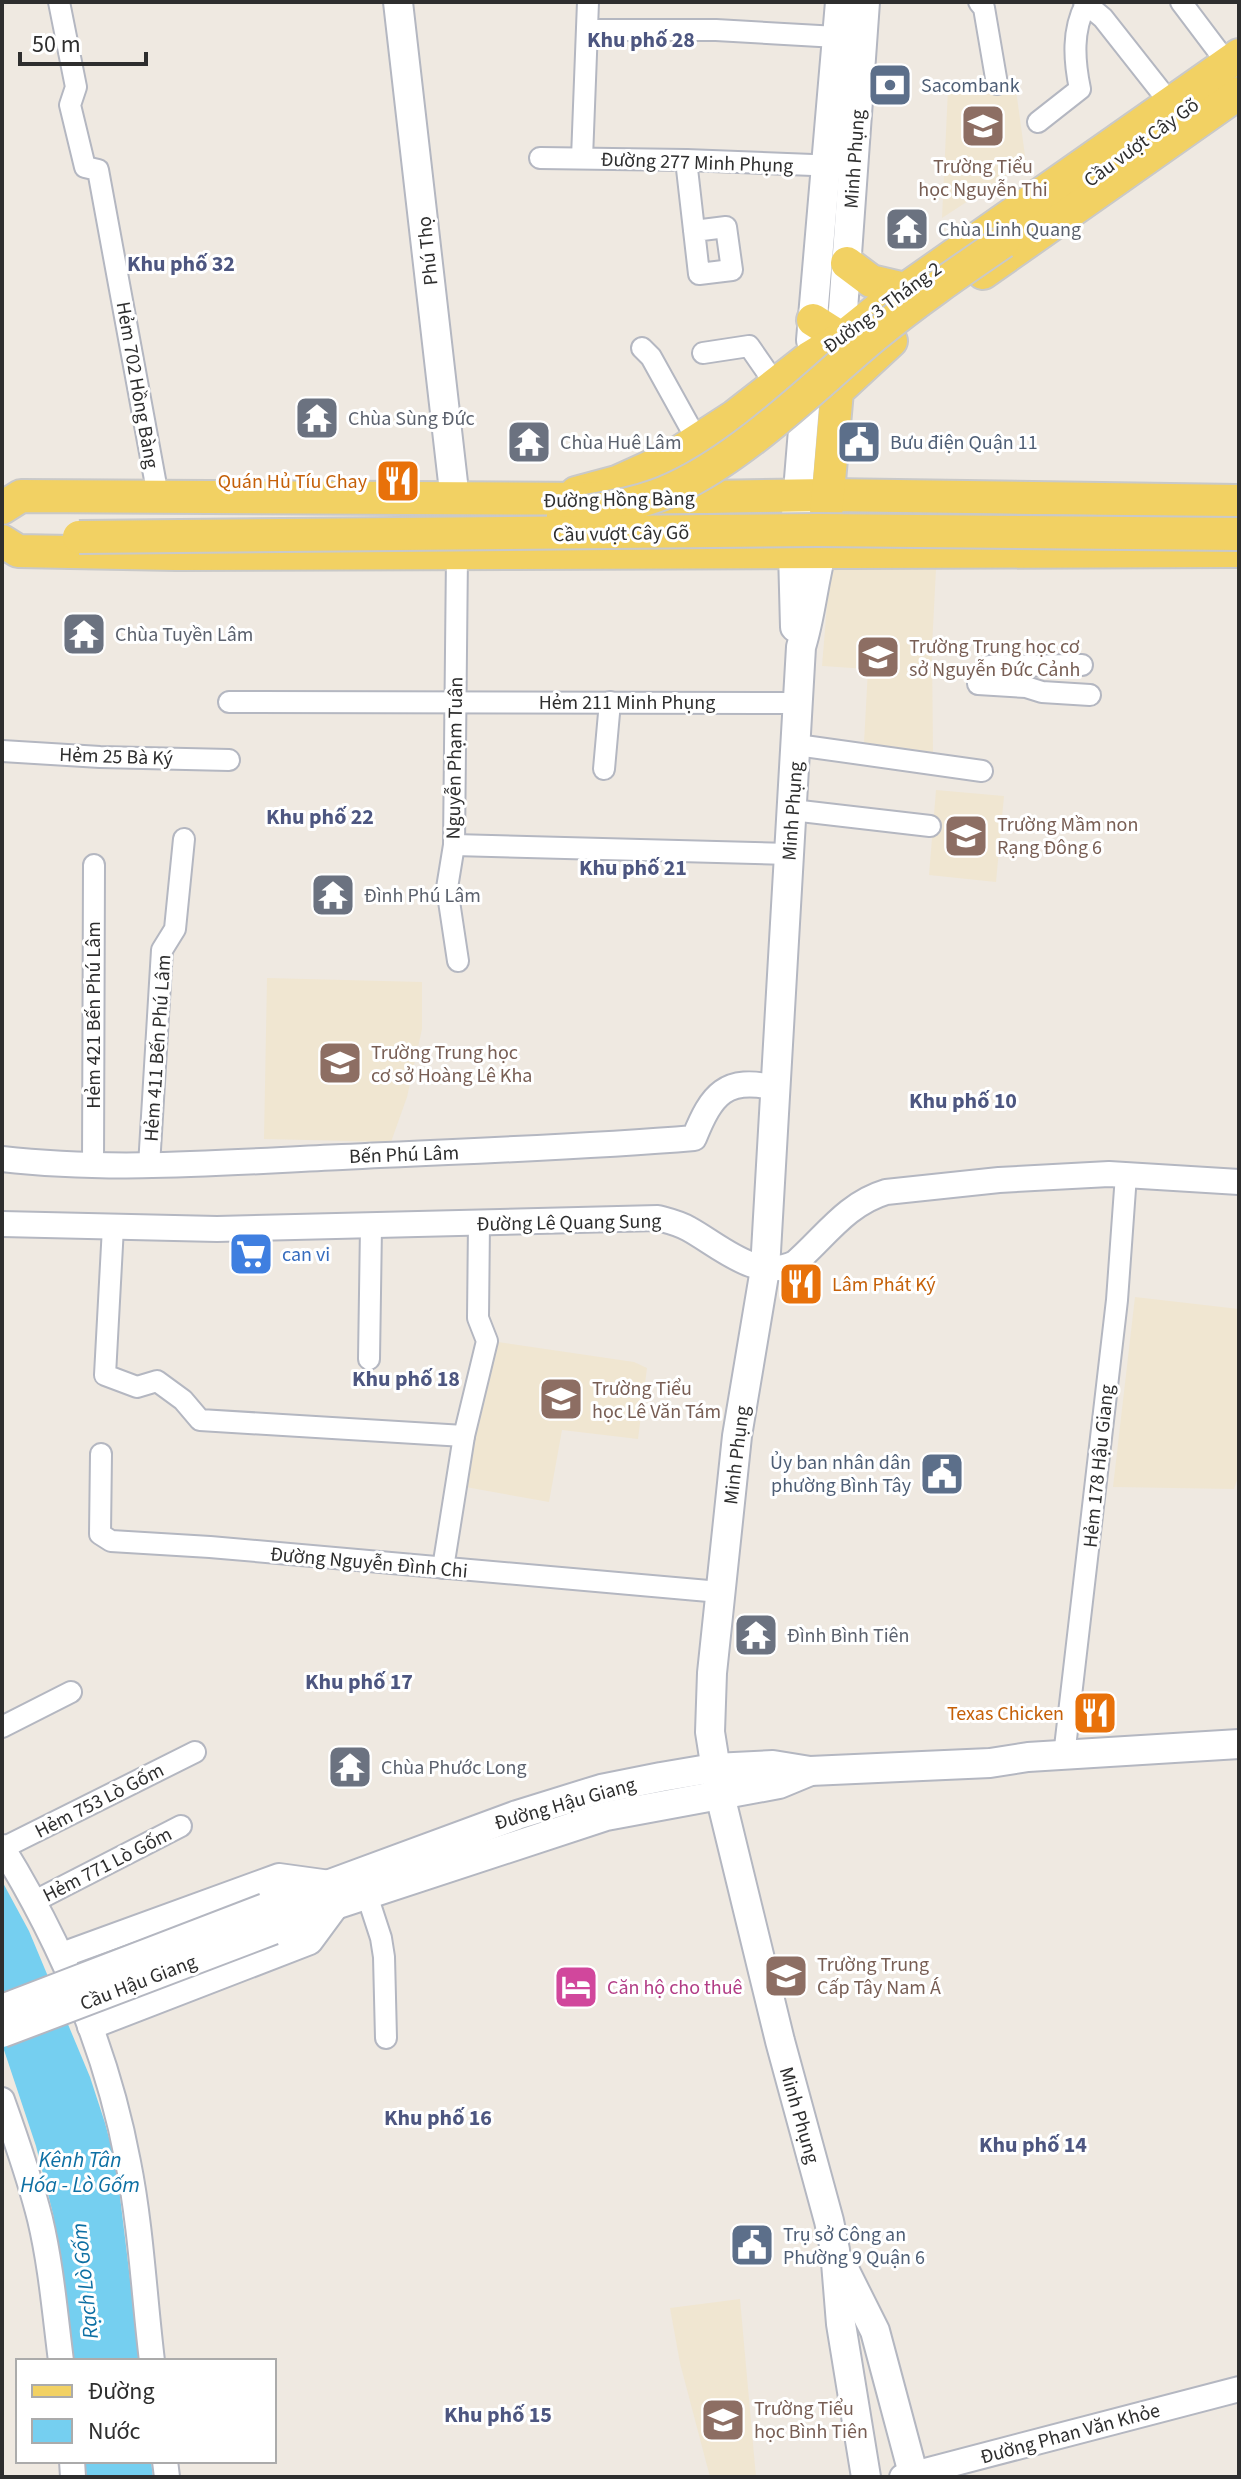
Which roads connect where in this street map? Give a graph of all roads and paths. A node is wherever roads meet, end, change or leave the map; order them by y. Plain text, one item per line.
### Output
1 (59, 2) edge
2 (398, 2) edge
3 (588, 2) edge
4 (840, 2) edge
5 (865, 2) edge
6 (979, 2) edge
7 (1181, 2) edge
8 (1085, 3) edge
9 (587, 30) junction
10 (837, 37) junction
11 (1235, 64) edge
12 (997, 84) dead end
13 (1239, 93) edge
14 (1170, 103) junction
15 (1038, 122) dead end
16 (540, 158) dead end
17 (582, 158) junction
18 (686, 160) junction
19 (841, 166) junction
20 (694, 231) dead end
21 (847, 263) junction
22 (905, 289) junction
23 (813, 320) junction
24 (842, 338) junction
25 (642, 348) dead end
26 (703, 353) dead end
27 (876, 354) junction
28 (809, 358) junction
29 (776, 385) junction
30 (837, 391) junction
31 (697, 440) junction
32 (813, 495) junction
33 (158, 496) junction
34 (651, 498) junction
35 (455, 500) junction
36 (1239, 501) edge
37 (556, 508) junction
38 (2, 510) edge
39 (1239, 517) edge
40 (80, 525) junction
41 (1239, 534) edge
42 (2, 539) edge
43 (807, 551) junction
44 (1239, 551) edge
45 (650, 552) junction
46 (457, 554) junction
47 (1082, 665) dead end
48 (989, 666) dead end
49 (978, 684) dead end
50 (1090, 695) dead end
51 (455, 701) junction
52 (229, 702) dead end
53 (610, 702) junction
54 (799, 703) junction
55 (797, 745) junction
56 (2, 751) edge
57 (229, 760) dead end
58 (604, 769) dead end
59 (982, 771) dead end
60 (792, 810) junction
61 (930, 826) dead end
62 (184, 839) dead end
63 (454, 845) junction
64 (789, 854) junction
65 (94, 865) dead end
66 (458, 961) dead end
67 (776, 1088) junction
68 (2, 1159) edge
69 (93, 1165) junction
70 (149, 1166) junction
71 (1126, 1175) junction
72 (1239, 1182) edge
73 (479, 1223) junction
74 (2, 1224) edge
75 (113, 1227) junction
76 (371, 1227) junction
77 (765, 1269) junction
78 (369, 1359) dead end
79 (464, 1436) junction
80 (101, 1454) dead end
81 (443, 1568) junction
82 (720, 1592) junction
83 (71, 1692) dead end
84 (2, 1727) edge
85 (1239, 1744) edge
86 (195, 1752) dead end
87 (1064, 1756) junction
88 (714, 1768) junction
89 (810, 1771) junction
90 (720, 1795) junction
91 (181, 1826) dead end
92 (2, 1848) edge
93 (334, 1894) junction
94 (367, 1895) junction
95 (33, 1902) junction
96 (269, 1919) junction
97 (62, 1955) junction
98 (2, 2009) edge
99 (90, 2027) junction
100 (2, 2033) edge
101 (386, 2038) dead end
102 (2, 2100) edge
103 (835, 2250) junction
104 (61, 2359) edge
105 (152, 2359) edge
106 (1239, 2389) edge
107 (910, 2476) edge
108 (866, 2477) edge

1 - 33 street, Hẻm 702 Hồng Bàng
2 - 35 main road, Phú Thọ
3 - 9 street
4 - 10 main road, Minh Phụng
5 - 19 main road, Minh Phụng
6 - 12 street
7 - 11 street
8 - 14 street
8 - 15 street
9 - 10 street
9 - 17 street
10 - 19 main road, Minh Phụng
11 - 14 main road, Đường 3 Tháng 2
11 - 37 main road, Cầu vượt Cây Gõ, bridge
13 - 27 main road, Đường 3 Tháng 2
14 - 22 main road, Đường 3 Tháng 2
16 - 17 street, Đường 277 Minh Phụng
17 - 18 street, Đường 277 Minh Phụng
18 - 19 street, Đường 277 Minh Phụng
18 - 20 street
19 - 21 main road, Minh Phụng
19 - 23 main road, Minh Phụng
21 - 22 main road
21 - 24 main road, Minh Phụng
22 - 24 main road, Đường 3 Tháng 2
23 - 24 main road
23 - 28 main road, Minh Phụng
24 - 27 main road
24 - 28 main road, Đường 3 Tháng 2
24 - 30 main road, Minh Phụng
25 - 31 street
26 - 29 street
27 - 30 main road, Đường 3 Tháng 2
28 - 29 main road, Đường 3 Tháng 2
28 - 32 main road, Minh Phụng
29 - 31 main road, Đường 3 Tháng 2
30 - 32 main road, Minh Phụng
31 - 37 main road, Đường 3 Tháng 2
32 - 34 main road, Đường Hồng Bàng
32 - 36 main road, Đường Hồng Bàng
32 - 43 main road, Minh Phụng
33 - 35 main road, Đường Hồng Bàng
33 - 38 main road, Đường Hồng Bàng
34 - 37 main road, Đường Hồng Bàng
34 - 45 main road
35 - 37 main road, Đường Hồng Bàng
37 - 39 main road, Cầu vượt Cây Gõ, bridge
37 - 40 main road, Cầu vượt Cây Gõ
38 - 40 main road, Cầu vượt Cây Gõ
40 - 41 main road, Cầu vượt Cây Gõ, bridge
40 - 42 main road, Cầu vượt Cây Gõ
42 - 46 main road
43 - 44 main road
43 - 45 main road
43 - 54 main road, Minh Phụng
45 - 46 main road
46 - 51 street, Nguyễn Phạm Tuân
47 - 48 street
49 - 50 street
51 - 52 street, Hẻm 211 Minh Phụng
51 - 53 street, Hẻm 211 Minh Phụng
51 - 63 street, Nguyễn Phạm Tuân
53 - 54 street, Hẻm 211 Minh Phụng
53 - 58 street
54 - 55 main road, Minh Phụng
55 - 59 street
55 - 60 main road, Minh Phụng
56 - 57 street, Hẻm 25 Bà Ký
60 - 61 street
60 - 64 main road, Minh Phụng
62 - 70 street, Hẻm 411 Bến Phú Lâm
63 - 64 street
63 - 66 street, Nguyễn Phạm Tuân
64 - 67 main road, Minh Phụng
65 - 69 street, Hẻm 421 Bến Phú Lâm
67 - 70 street, Bến Phú Lâm
67 - 77 main road, Minh Phụng
68 - 69 street, Bến Phú Lâm
69 - 70 street, Bến Phú Lâm
71 - 72 street
71 - 77 street
71 - 87 street, Hẻm 178 Hậu Giang
73 - 76 street, Đường Lê Quang Sung
73 - 77 street, Đường Lê Quang Sung
73 - 79 street
74 - 75 street, Đường Lê Quang Sung
75 - 76 street, Đường Lê Quang Sung
75 - 79 street
76 - 78 street
77 - 82 main road, Minh Phụng
79 - 81 street
80 - 81 street, Đường Nguyễn Đình Chi
81 - 82 street, Đường Nguyễn Đình Chi
82 - 88 main road, Minh Phụng
83 - 84 street
85 - 87 main road, Đường Hậu Giang
86 - 92 street, Hẻm 753 Lò Gốm
87 - 89 main road, Đường Hậu Giang
88 - 89 main road, Đường Hậu Giang
88 - 90 main road, Minh Phụng
88 - 93 main road, Đường Hậu Giang
89 - 90 main road, Đường Hậu Giang
90 - 94 main road, Đường Hậu Giang
90 - 103 main road, Minh Phụng
91 - 95 street, Hẻm 771 Lò Gốm
92 - 95 street
93 - 94 main road, Đường Hậu Giang
93 - 96 main road, Đường Hậu Giang
93 - 97 street, Đường Hậu Giang
93 - 99 street
94 - 101 street
95 - 97 street
96 - 98 main road, Cầu Hậu Giang, bridge
96 - 100 main road, Cầu Hậu Giang, bridge
97 - 99 street
99 - 105 street
102 - 104 street
103 - 107 main road, Minh Phụng
103 - 108 main road, Minh Phụng
106 - 107 street, Đường Phan Văn Khỏe

